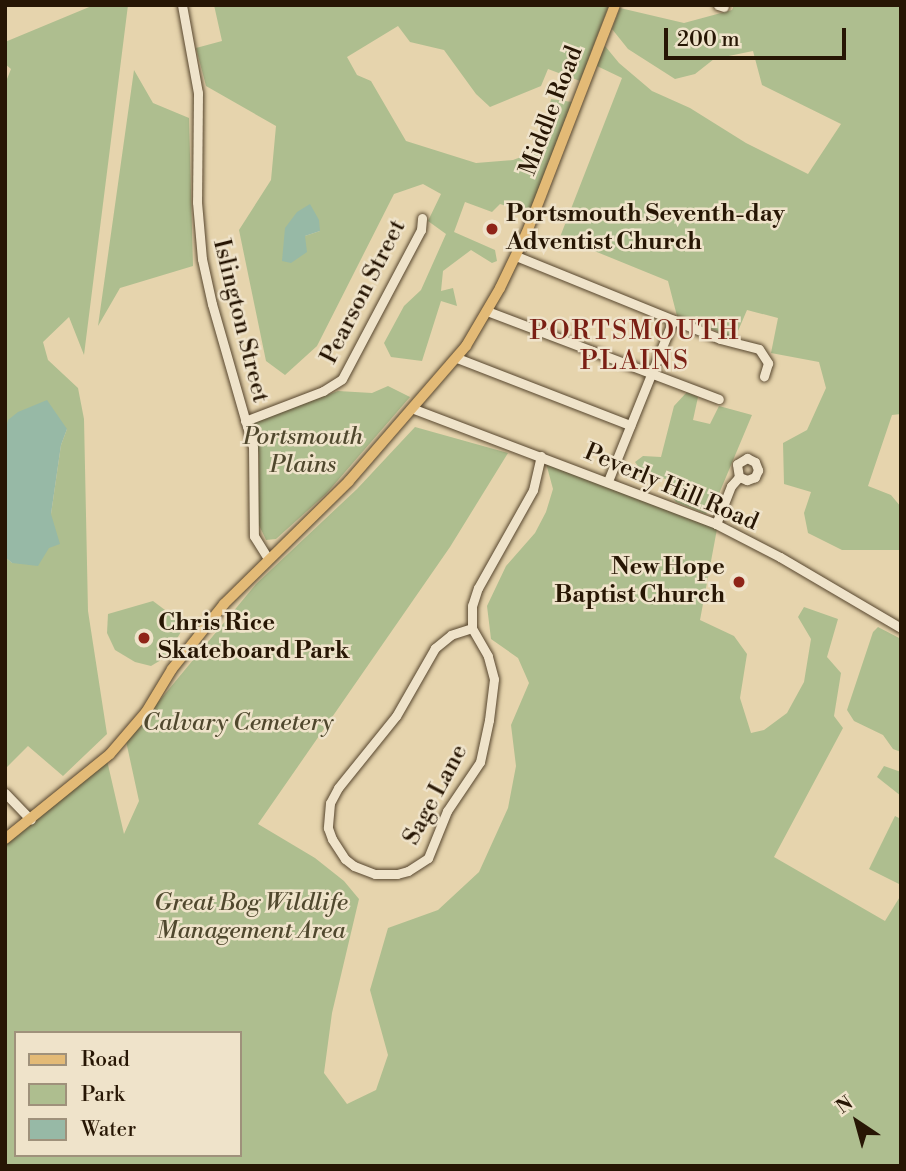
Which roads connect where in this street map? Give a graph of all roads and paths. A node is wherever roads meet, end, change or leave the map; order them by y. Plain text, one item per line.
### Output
1 (182, 5) edge
2 (615, 5) edge
3 (422, 218) dead end
4 (516, 256) junction
5 (488, 311) junction
6 (673, 320) junction
7 (457, 358) junction
8 (651, 373) junction
9 (764, 376) dead end
10 (719, 400) dead end
11 (414, 409) junction
12 (245, 421) junction
13 (630, 425) junction
14 (541, 456) junction
15 (739, 477) dead end
16 (608, 481) junction
17 (716, 524) junction
18 (268, 558) junction
19 (472, 628) junction
20 (901, 628) edge
21 (5, 793) edge
22 (31, 821) junction
23 (5, 839) edge

1 - 12 street, Islington Street
2 - 4 main road, Middle Road
3 - 12 street, Pearson Street
4 - 5 main road, Middle Road
4 - 6 street
5 - 7 main road, Middle Road
5 - 8 street
6 - 8 street
6 - 9 street
7 - 11 main road, Middle Road
7 - 13 street
8 - 10 street
8 - 13 street
11 - 14 street, Peverly Hill Road
11 - 18 main road, Middle Road
12 - 18 street, Islington Street
13 - 16 street
14 - 16 street, Peverly Hill Road
14 - 19 street
15 - 17 street
16 - 17 street, Peverly Hill Road
17 - 20 street, Peverly Hill Road
18 - 22 main road, Middle Road
19 - 19 street, Sage Lane
21 - 22 street
22 - 23 main road, Middle Road

